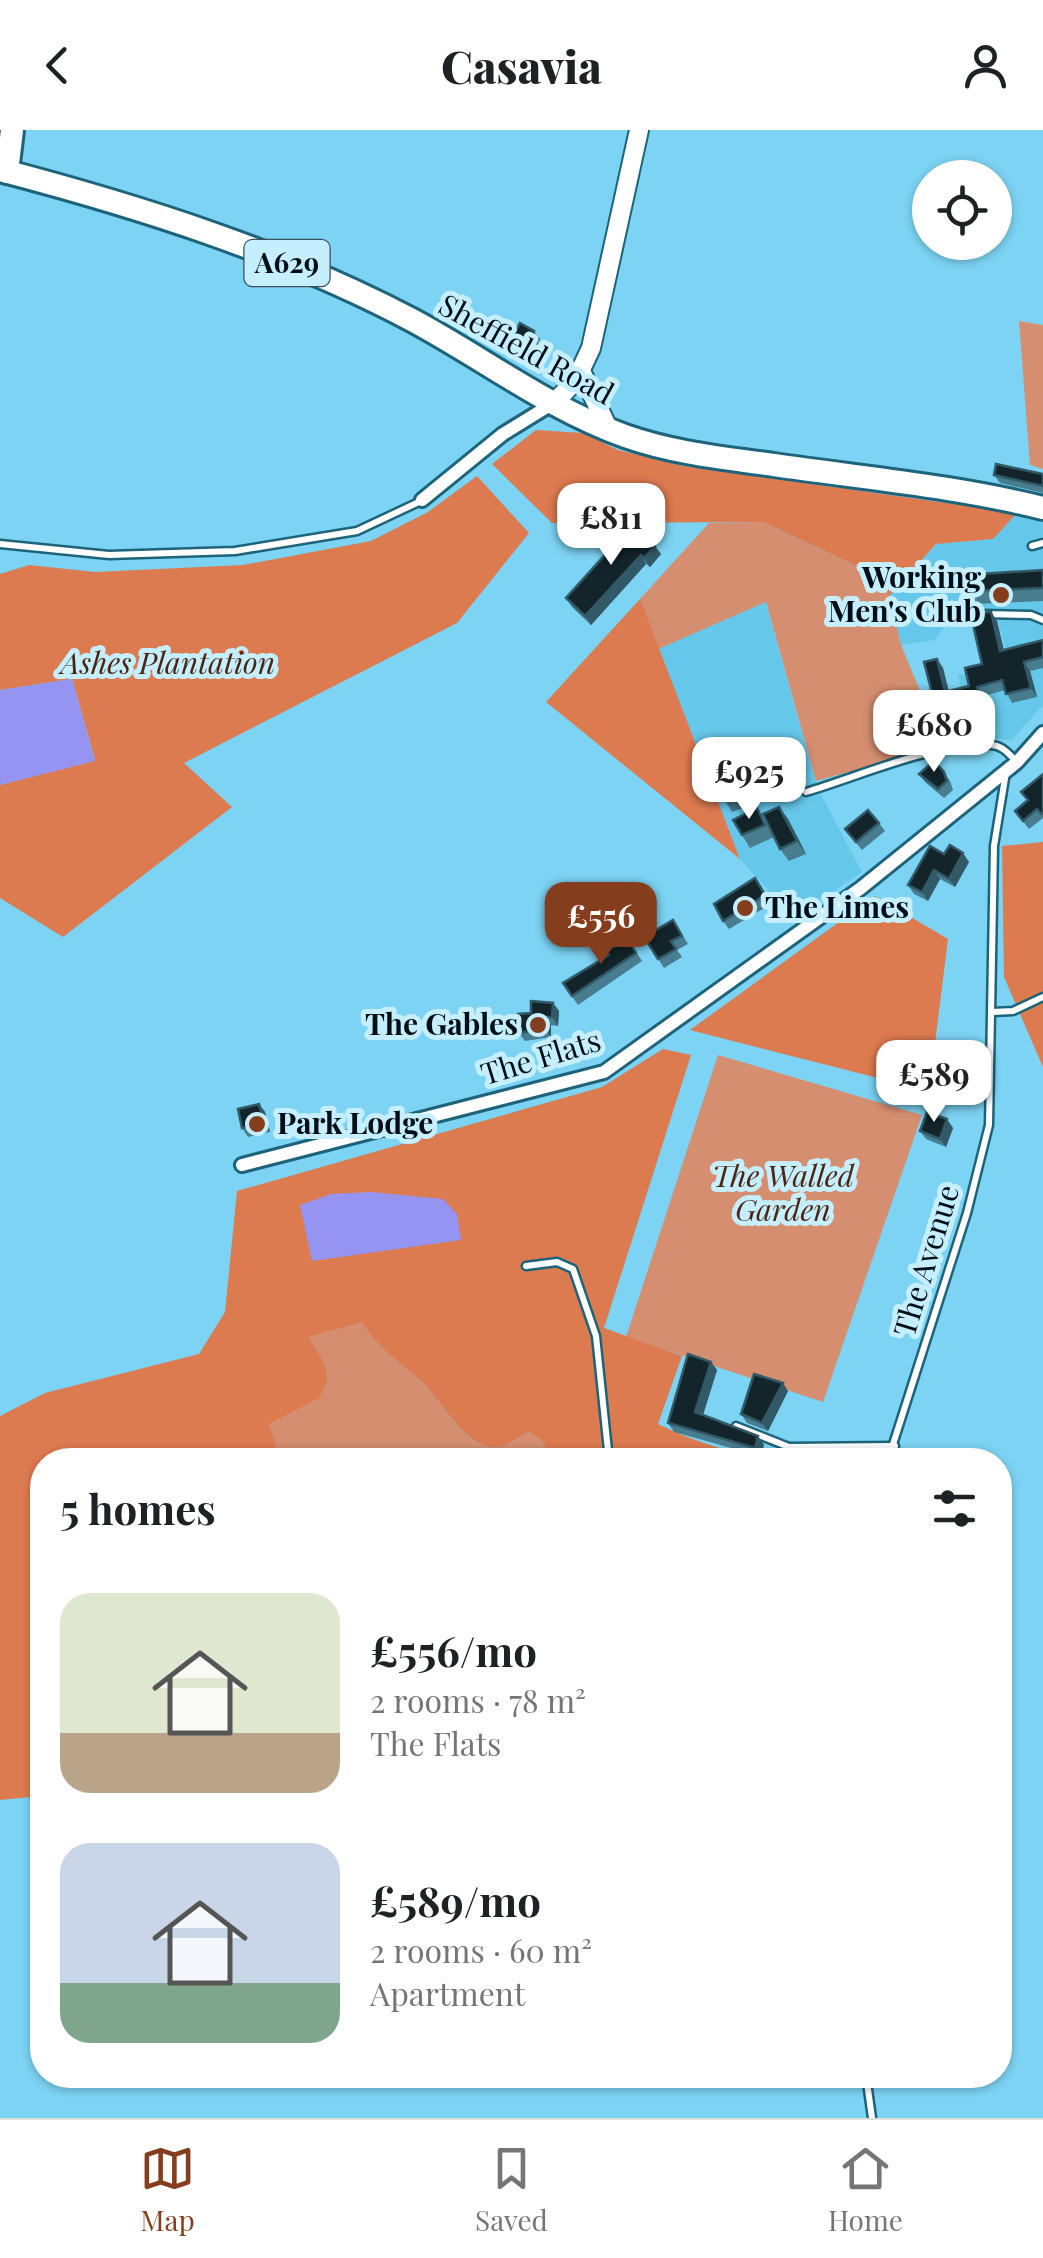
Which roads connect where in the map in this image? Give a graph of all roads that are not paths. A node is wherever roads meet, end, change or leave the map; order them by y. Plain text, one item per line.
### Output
1 (12, 130) edge
2 (639, 130) edge
3 (4, 171) edge
4 (581, 371) junction
5 (554, 402) junction
6 (609, 430) junction
7 (422, 500) joint
8 (1043, 508) edge
9 (1043, 543) edge
10 (0, 544) edge
11 (1032, 546) dead end
12 (937, 612) dead end
13 (1043, 620) edge
14 (1043, 733) edge
15 (1011, 766) junction
16 (806, 792) dead end
17 (1043, 997) edge
18 (992, 1012) junction
19 (242, 1165) dead end
20 (526, 1266) dead end
21 (736, 1426) edge
22 (895, 1446) joint
23 (789, 1447) joint
24 (608, 1448) edge
25 (868, 2088) edge
26 (872, 2118) edge

1 - 3 highway, A629
2 - 4 street
3 - 5 highway, Sheffield Road / A629
4 - 5 street
4 - 6 street
5 - 6 highway, Sheffield Road / A629
5 - 7 street
6 - 8 highway, Sheffield Road / A629
7 - 10 lane
9 - 11 lane
12 - 13 lane
14 - 15 street, The Flats
15 - 16 lane
15 - 18 lane, The Avenue
15 - 19 street, The Flats
17 - 18 lane
18 - 22 lane, The Avenue
20 - 24 lane
21 - 23 lane
22 - 23 lane
25 - 26 lane

